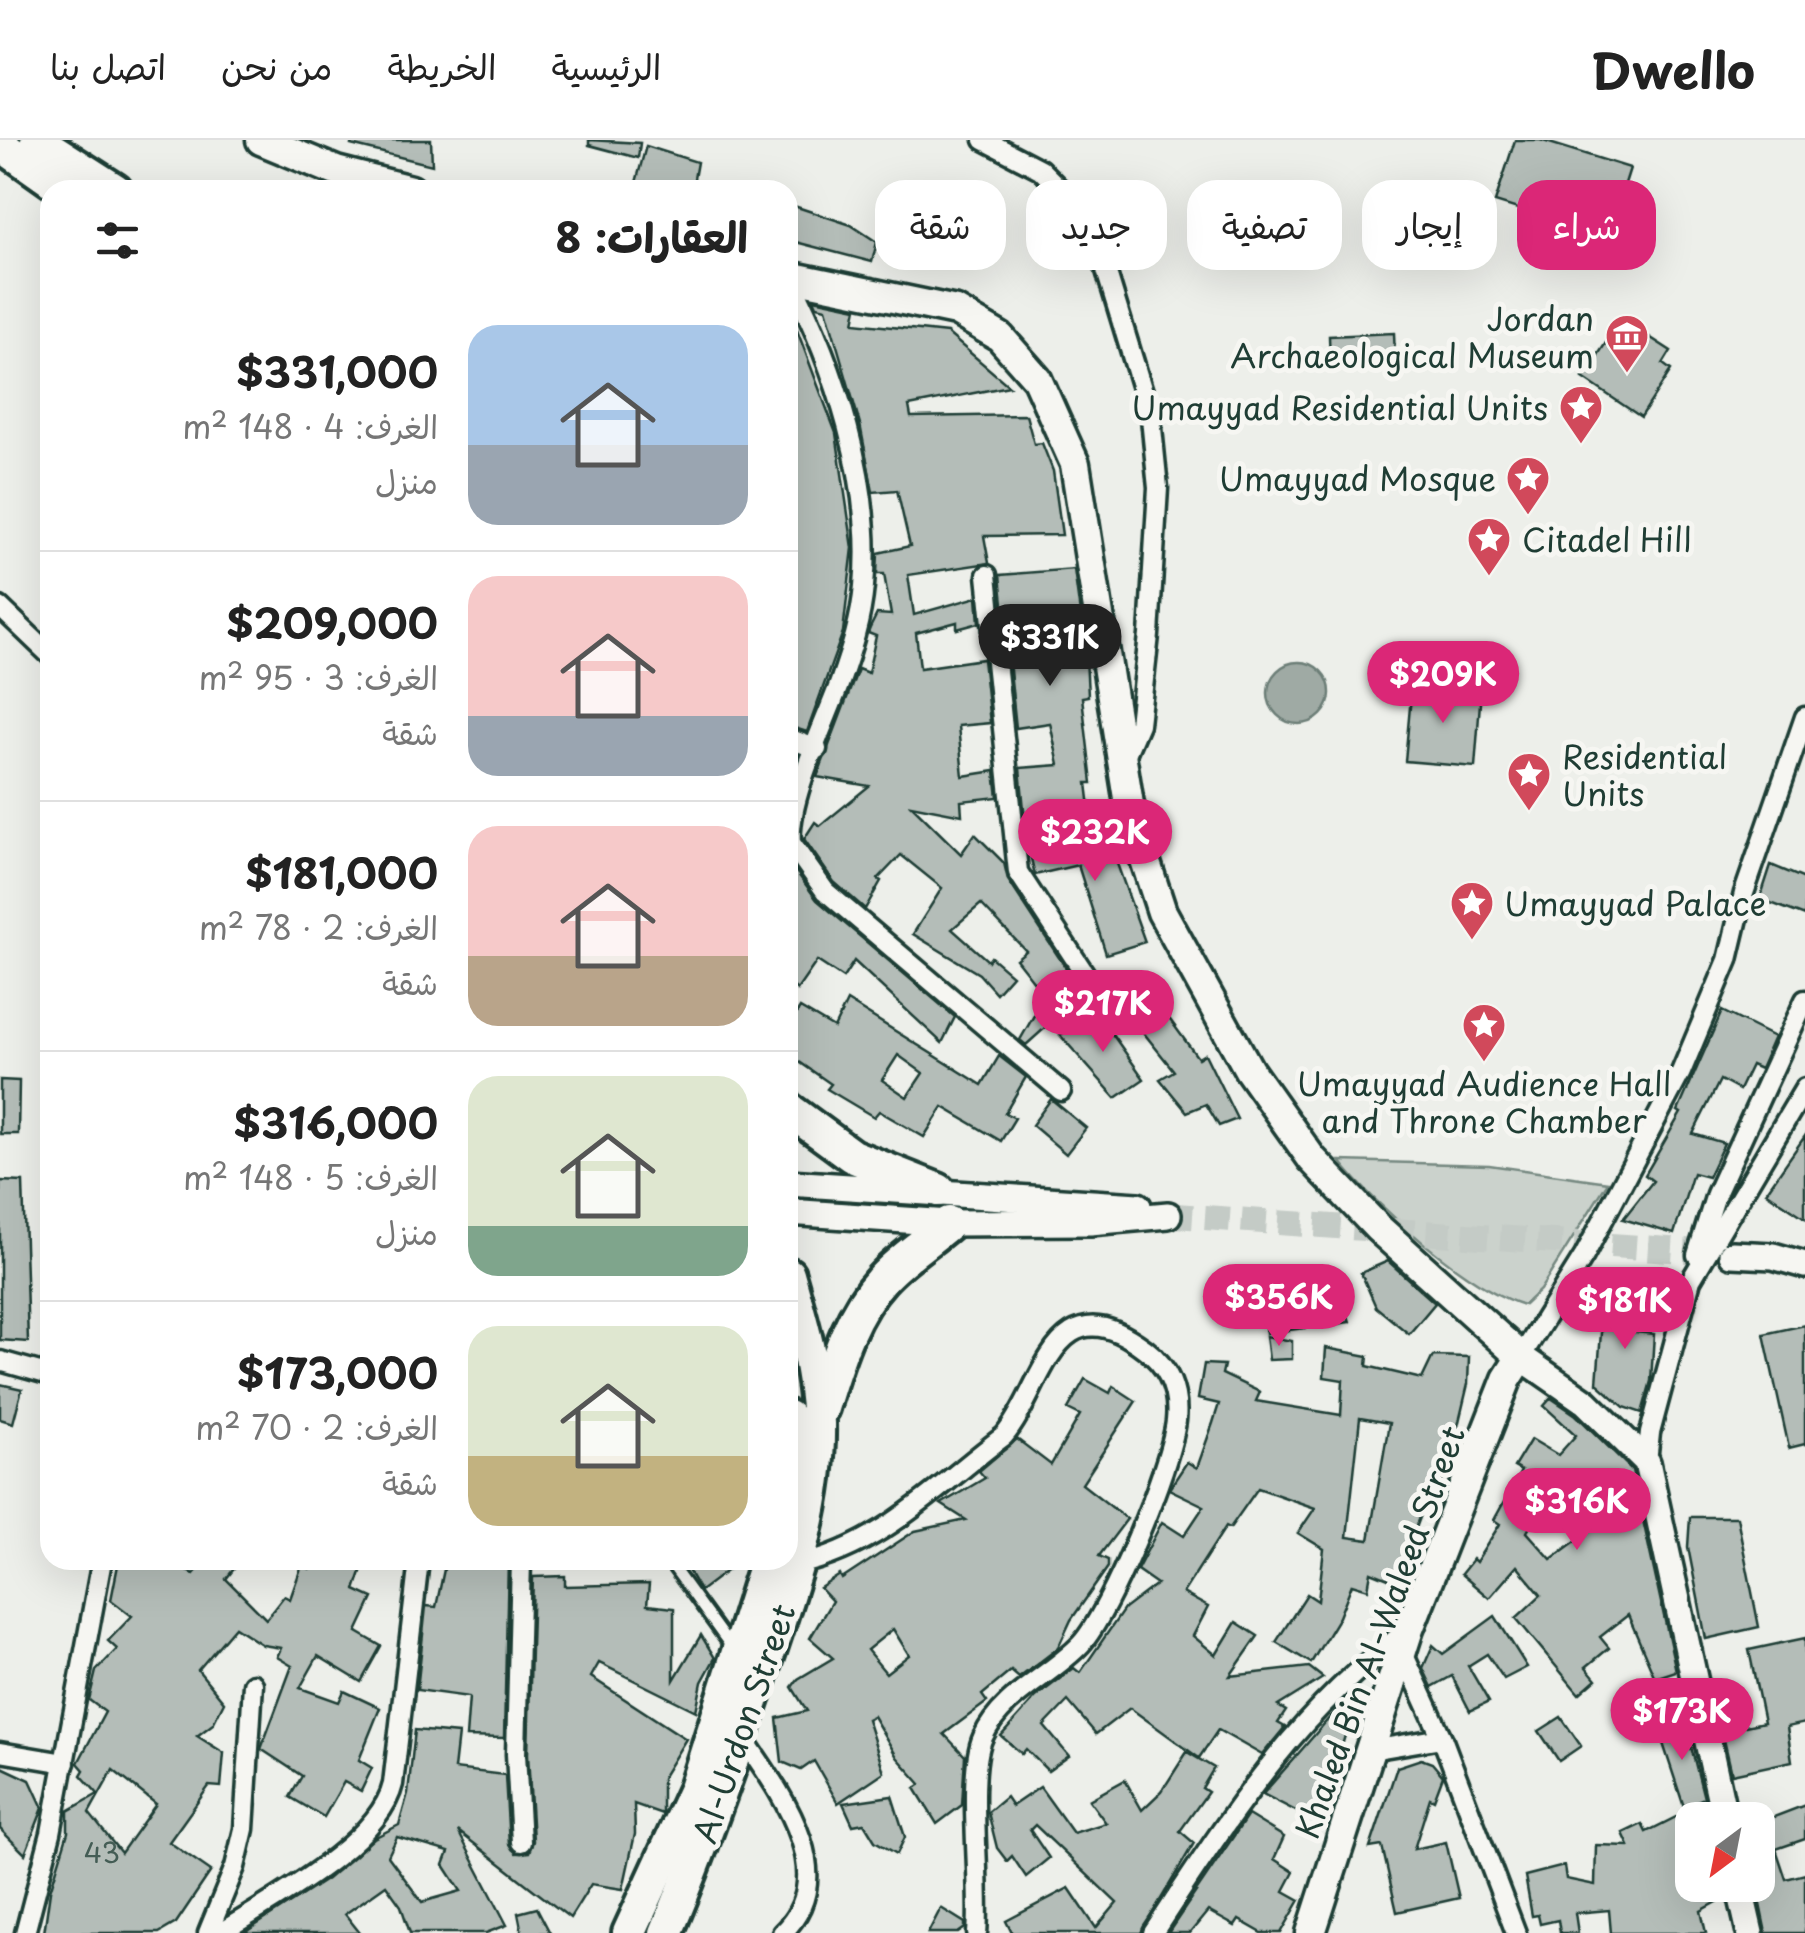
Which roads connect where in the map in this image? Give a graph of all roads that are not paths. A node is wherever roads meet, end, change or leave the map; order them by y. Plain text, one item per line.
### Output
1 (37, 140) edge
2 (261, 140) edge
3 (984, 140) edge
4 (0, 144) edge
5 (50, 180) edge
6 (99, 180) edge
7 (374, 180) edge
8 (798, 278) edge
9 (798, 294) edge
10 (986, 576) dead end
11 (0, 606) edge
12 (40, 645) edge
13 (1805, 717) edge
14 (798, 742) edge
15 (817, 749) junction
16 (1123, 761) junction
17 (798, 810) edge
18 (1131, 817) junction
19 (1015, 840) junction
20 (798, 856) edge
21 (1805, 1000) edge
22 (1104, 1003) dead end
23 (1805, 1088) edge
24 (1062, 1091) dead end
25 (798, 1116) edge
26 (1737, 1150) junction
27 (1755, 1166) junction
28 (798, 1183) edge
29 (938, 1190) junction
30 (798, 1213) edge
31 (950, 1223) junction
32 (1732, 1254) tunnel mouth
33 (1805, 1265) edge
34 (1691, 1280) junction
35 (798, 1310) edge
36 (1521, 1357) junction
37 (0, 1361) edge
38 (40, 1372) edge
39 (803, 1419) edge
40 (798, 1453) edge
41 (1647, 1462) junction
42 (798, 1559) edge
43 (100, 1570) edge
44 (417, 1570) edge
45 (521, 1570) edge
46 (675, 1570) edge
47 (778, 1570) edge
48 (780, 1570) edge
49 (1406, 1641) junction
50 (740, 1657) junction
51 (253, 1684) dead end
52 (741, 1735) junction
53 (1442, 1738) junction
54 (1371, 1750) junction
55 (0, 1752) edge
56 (65, 1763) junction
57 (1721, 1802) edge
58 (521, 1842) dead end
59 (1743, 1902) edge
60 (25, 1933) edge
61 (208, 1933) edge
62 (220, 1933) edge
63 (628, 1933) edge
64 (668, 1933) edge
65 (782, 1933) edge
66 (977, 1933) edge
67 (1153, 1933) edge
68 (1310, 1933) edge
69 (1516, 1933) edge
70 (1750, 1933) edge

1 - 6 highway
2 - 7 main road
3 - 16 street
4 - 5 highway
8 - 16 main road
9 - 15 street
10 - 19 street
11 - 12 street
13 - 36 street
14 - 15 street
15 - 17 street
16 - 18 main road
18 - 19 lane
18 - 36 main road
19 - 22 street
20 - 24 street
21 - 26 street
23 - 27 street
25 - 29 highway
26 - 27 street
26 - 34 street
27 - 34 street
28 - 29 main road
29 - 31 main road
30 - 31 main road
31 - 39 highway
32 - 33 main road
34 - 41 street
35 - 39 highway, Al-Urdon Street
36 - 41 main road
36 - 49 main road, Khaled Bin Al-Waleed Street
37 - 38 street
39 - 40 highway, Al-Urdon Street
41 - 57 main road
42 - 66 street
43 - 56 street
44 - 62 street
45 - 58 street
46 - 50 lane
47 - 50 highway, Al-Urdon Street
48 - 52 highway, Al-Urdon Street
49 - 53 street
49 - 54 main road, Khaled Bin Al-Waleed Street
49 - 67 street
50 - 63 highway, Al-Urdon Street
51 - 61 street
52 - 64 highway, Al-Urdon Street
52 - 65 street
53 - 54 street
53 - 69 street
54 - 68 main road, Khaled Bin Al-Waleed Street
55 - 56 street
56 - 60 street
59 - 70 main road

